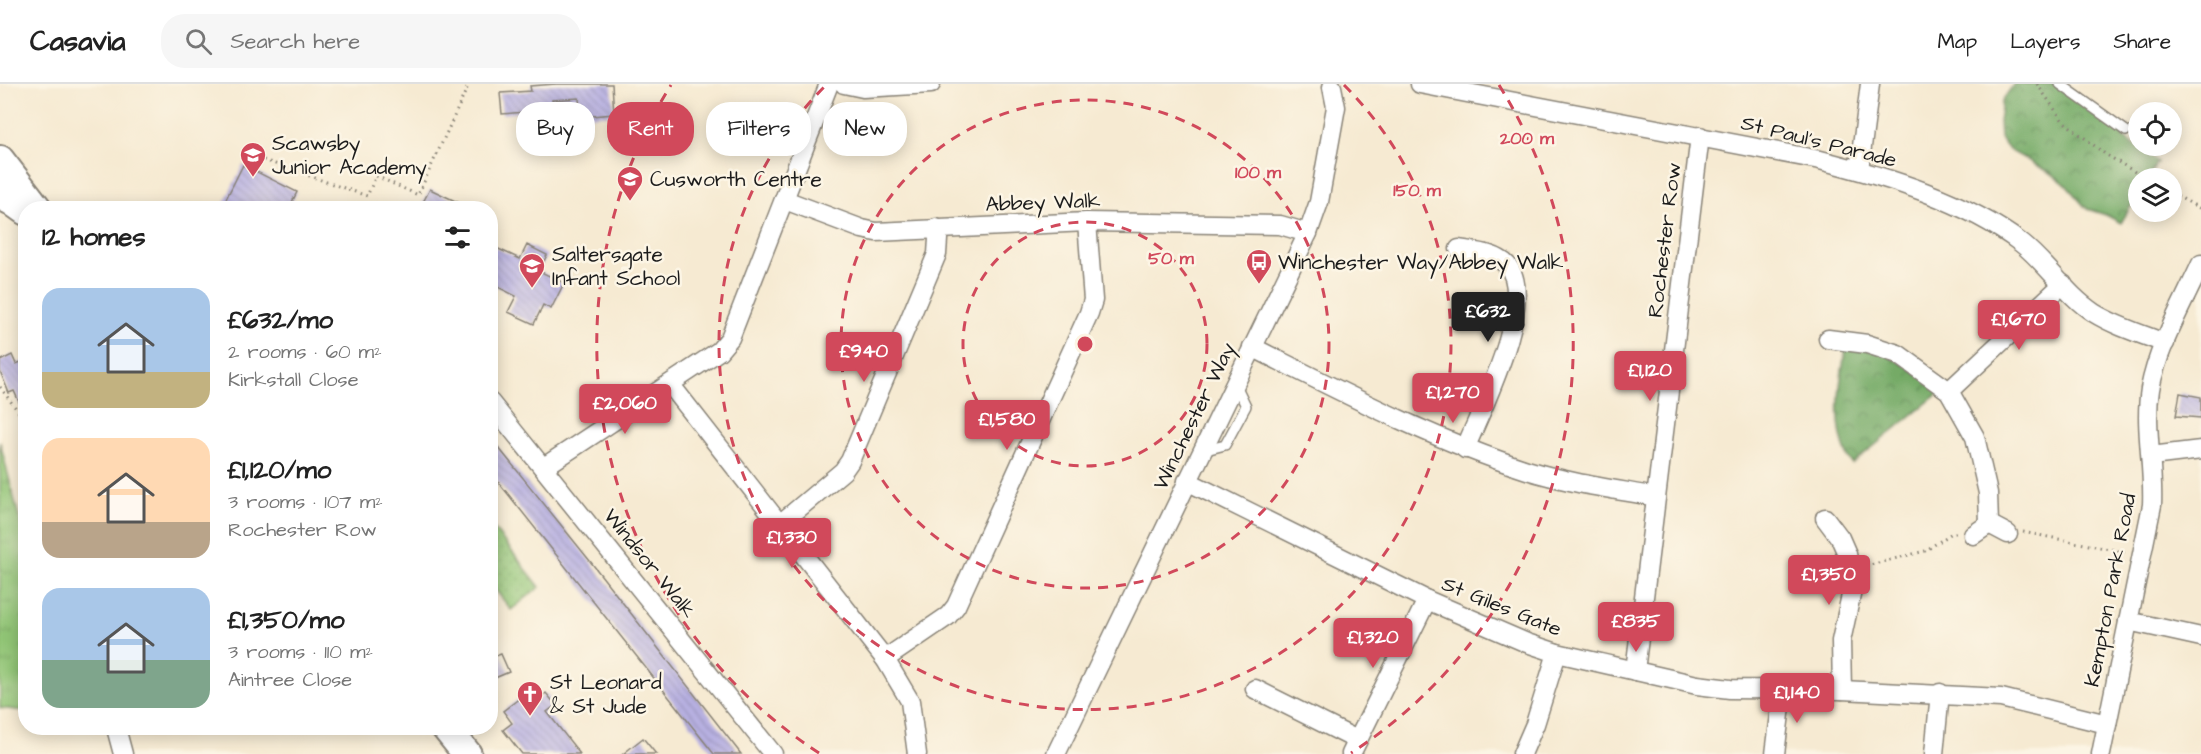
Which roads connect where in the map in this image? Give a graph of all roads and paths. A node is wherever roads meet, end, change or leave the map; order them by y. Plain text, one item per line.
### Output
1 (469, 84) edge
2 (829, 84) edge
3 (844, 84) edge
4 (931, 84) edge
5 (1420, 84) edge
6 (1870, 84) edge
7 (2037, 84) edge
8 (2060, 84) edge
9 (1332, 85) edge
10 (1511, 92) edge
11 (2126, 131) dead end
12 (1700, 136) junction
13 (252, 156) dead end
14 (0, 160) edge
15 (2128, 168) edge
16 (1859, 170) junction
17 (0, 195) edge
18 (2182, 199) edge
19 (785, 200) junction
20 (32, 201) edge
21 (18, 205) edge
22 (2201, 209) edge
23 (1087, 222) junction
24 (936, 228) junction
25 (1308, 233) junction
26 (1456, 249) dead end
27 (2201, 264) edge
28 (2063, 284) junction
29 (1828, 339) dead end
30 (2165, 343) junction
31 (1252, 347) junction
32 (670, 384) junction
33 (0, 387) edge
34 (1949, 391) junction
35 (18, 411) edge
36 (498, 411) edge
37 (1465, 448) junction
38 (2201, 450) edge
39 (2151, 456) junction
40 (544, 466) junction
41 (1188, 481) junction
42 (1656, 497) junction
43 (1825, 518) dead end
44 (780, 524) junction
45 (1989, 524) junction
46 (2008, 534) joint
47 (1973, 535) joint
48 (2141, 556) junction
49 (1850, 570) junction
50 (1427, 600) junction
51 (2128, 621) junction
52 (2201, 637) edge
53 (1557, 653) junction
54 (885, 659) junction
55 (1635, 671) junction
56 (1251, 688) dead end
57 (1783, 690) junction
58 (1842, 690) junction
59 (1940, 693) junction
60 (2107, 724) junction
61 (118, 735) edge
62 (452, 735) edge
63 (1354, 747) edge
64 (123, 754) edge
65 (467, 754) edge
66 (773, 754) edge
67 (917, 754) edge
68 (1056, 754) edge
69 (1522, 754) edge
70 (1775, 754) edge
71 (1934, 754) edge
72 (2101, 754) edge

1 - 13 path
2 - 19 street
3 - 4 street
5 - 10 street, St Paul's Parade
6 - 16 street
7 - 15 path
8 - 11 lane
9 - 25 street, Winchester Way
10 - 12 street, St Paul's Parade
12 - 16 street, St Paul's Parade
12 - 42 street, Rochester Row
14 - 20 highway
16 - 28 street, St Paul's Parade
17 - 21 highway
18 - 22 path
19 - 24 street, Abbey Walk
19 - 32 street
23 - 24 street, Abbey Walk
23 - 25 street, Abbey Walk
23 - 54 street
24 - 44 street
25 - 31 street, Winchester Way
26 - 37 street
27 - 30 street, Kempton Park Road
28 - 30 street, St Paul's Parade
28 - 34 street
29 - 34 street
30 - 39 street, Kempton Park Road
31 - 37 street
31 - 41 street, Winchester Way
32 - 40 street
32 - 44 street
33 - 35 path
34 - 45 street
36 - 40 street, Windsor Walk
37 - 42 street
38 - 39 street
39 - 48 street, Kempton Park Road
40 - 66 street, Windsor Walk
41 - 50 street, St Giles Gate
41 - 68 street, Winchester Way
42 - 55 street, Rochester Row
43 - 49 street
44 - 54 street
45 - 46 street
45 - 47 street
46 - 48 path
47 - 49 path
48 - 51 street, Kempton Park Road
49 - 58 street
50 - 53 street, St Giles Gate
50 - 63 street
51 - 52 street
51 - 60 street, Kempton Park Road
53 - 55 street, St Giles Gate
53 - 69 street
54 - 67 street
55 - 57 street, St Giles Gate
56 - 63 street
57 - 58 street, St Giles Gate
57 - 70 street
58 - 59 street, St Giles Gate
59 - 60 street, St Giles Gate
59 - 71 street
60 - 72 street, Kempton Park Road
61 - 64 street
62 - 65 highway

